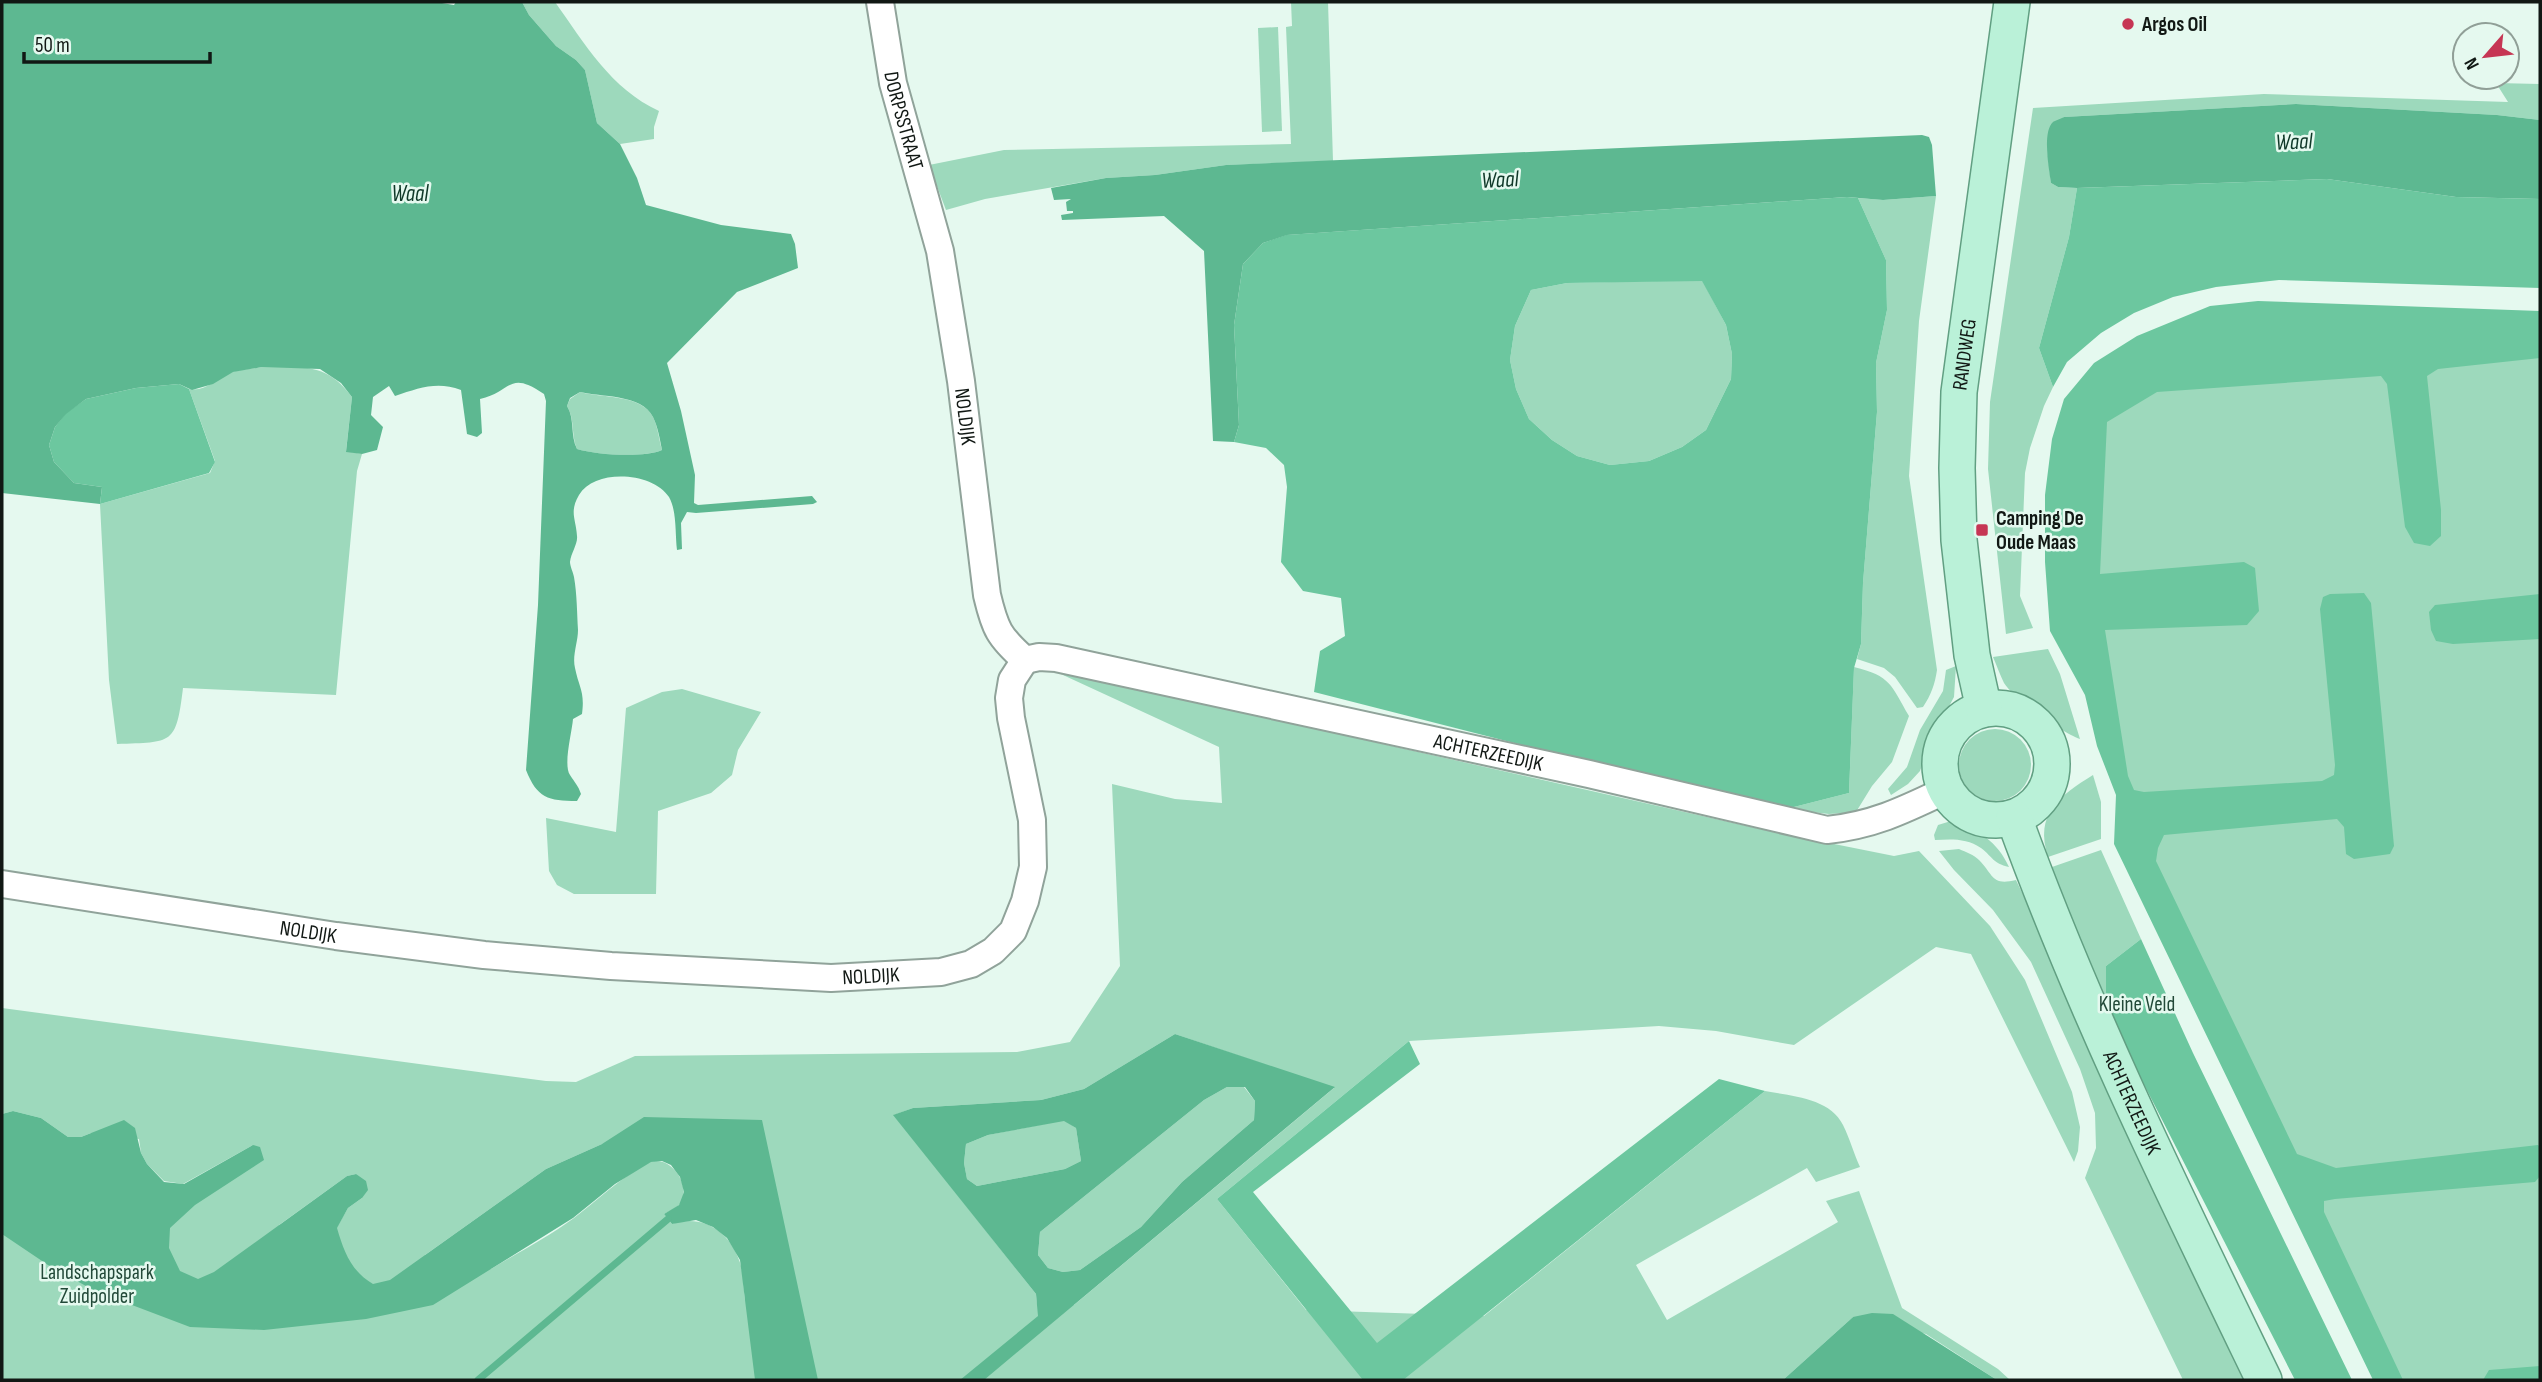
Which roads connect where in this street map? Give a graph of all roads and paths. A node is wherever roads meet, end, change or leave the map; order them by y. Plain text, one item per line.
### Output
1 (880, 2) edge
2 (2012, 2) edge
3 (934, 227) joint
4 (1026, 660) junction
5 (1984, 709) junction
6 (1945, 790) junction
7 (2014, 818) junction
8 (2, 884) edge
9 (2264, 1380) edge

1 - 3 street, DORPSSTRAAT
2 - 5 main road, RANDWEG
3 - 4 street, NOLDIJK
4 - 6 street, ACHTERZEEDIJK
4 - 8 street, NOLDIJK
5 - 6 main road
5 - 7 main road
6 - 7 main road
7 - 9 main road, ACHTERZEEDIJK

